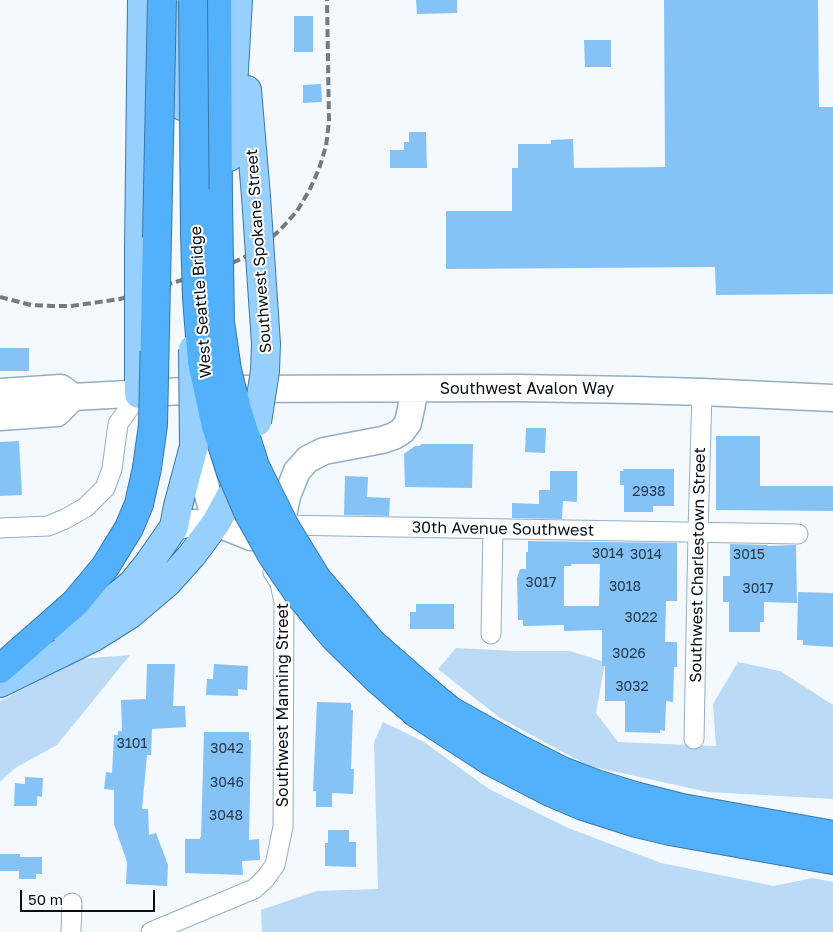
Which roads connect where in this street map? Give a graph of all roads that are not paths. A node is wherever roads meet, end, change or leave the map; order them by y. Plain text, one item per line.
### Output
1 (142, 0) edge
2 (162, 0) edge
3 (176, 0) edge
4 (193, 0) edge
5 (217, 0) edge
6 (239, 0) edge
7 (221, 389) junction
8 (415, 389) junction
9 (0, 392) edge
10 (702, 392) junction
11 (139, 394) junction
12 (73, 397) junction
13 (833, 398) edge
14 (0, 417) edge
15 (194, 446) junction
16 (216, 523) junction
17 (281, 525) junction
18 (174, 527) junction
19 (0, 528) edge
20 (493, 529) junction
21 (698, 533) junction
22 (798, 534) dead end
23 (251, 536) junction
24 (491, 634) dead end
25 (0, 669) edge
26 (0, 682) edge
27 (426, 706) junction
28 (694, 739) dead end
29 (833, 835) edge
30 (833, 860) edge
31 (72, 904) dead end
32 (71, 932) edge
33 (150, 932) edge

1 - 11 main road, bridge
2 - 25 highway, bridge
3 - 15 main road, bridge
4 - 27 highway, West Seattle Bridge, bridge
5 - 27 highway, West Seattle Bridge, bridge
6 - 7 main road, bridge
6 - 16 main road, Southwest Spokane Street, bridge
7 - 8 main road, Southwest Avalon Way
7 - 11 main road, Southwest Avalon Way
8 - 10 main road, Southwest Avalon Way
8 - 17 main road
9 - 12 main road
10 - 13 main road, Southwest Avalon Way
10 - 21 street, Southwest Charlestown Street
11 - 12 main road, Southwest Avalon Way
11 - 19 street
12 - 14 main road
15 - 16 main road
15 - 18 main road
16 - 18 main road
16 - 23 main road
16 - 26 main road, Southwest Spokane Street
17 - 20 street, 30th Avenue Southwest
17 - 23 main road, 30th Avenue Southwest
18 - 26 main road
20 - 21 street, 30th Avenue Southwest
20 - 24 street
21 - 22 street, 30th Avenue Southwest
21 - 28 street, Southwest Charlestown Street
23 - 33 street, Southwest Manning Street
27 - 29 highway
27 - 30 highway
31 - 32 street

